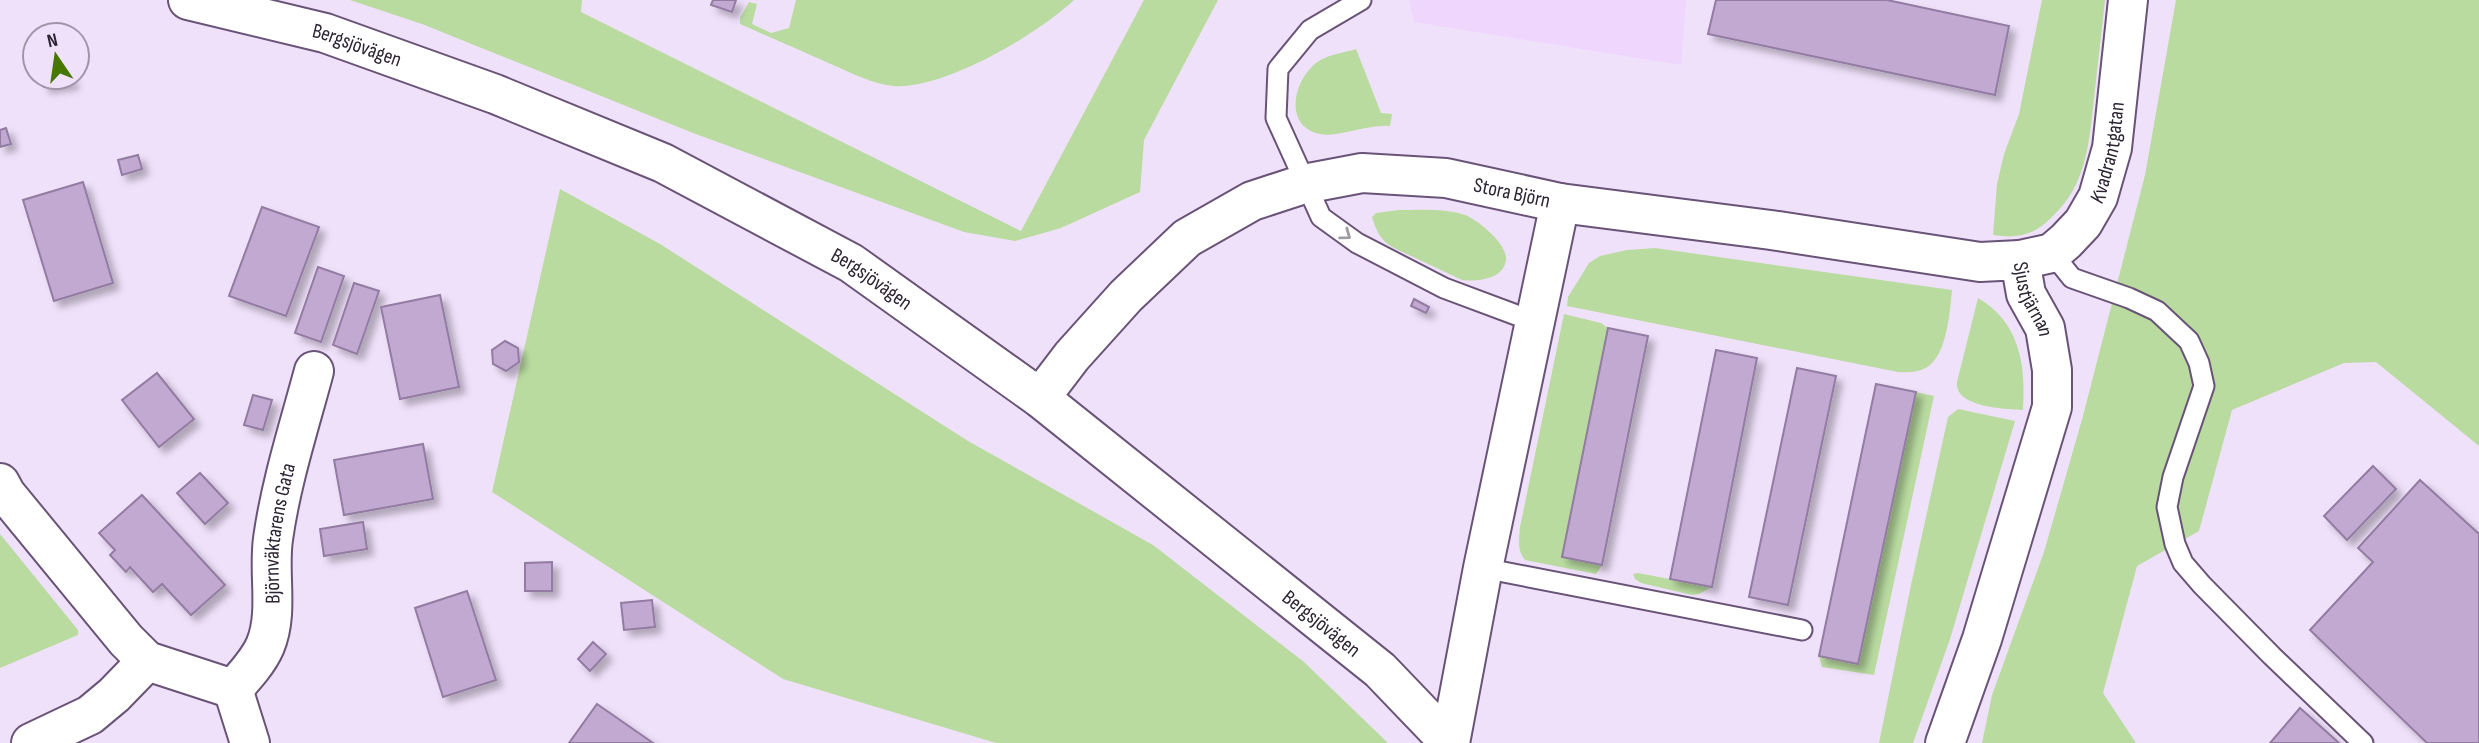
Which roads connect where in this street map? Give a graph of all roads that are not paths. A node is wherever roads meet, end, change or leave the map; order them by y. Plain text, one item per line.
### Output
1 (188, 0) edge
2 (1361, 0) edge
3 (2127, 0) edge
4 (1304, 184) junction
5 (1560, 202) junction
6 (2036, 256) junction
7 (1535, 322) junction
8 (314, 371) dead end
9 (1040, 398) junction
10 (0, 483) edge
11 (1483, 568) junction
12 (1802, 630) dead end
13 (147, 661) junction
14 (233, 689) junction
15 (31, 743) edge
16 (250, 743) edge
17 (1450, 743) edge
18 (1945, 743) edge
19 (2363, 743) edge

1 - 9 street, Bergsjövägen
2 - 4 lane
3 - 6 street, Kvadrantgatan
4 - 5 street, Stora Björn
4 -> 7 lane
4 - 9 street, Stora Björn
5 - 6 street, Sjustjärnan
5 - 7 street, Stora Björn
6 - 18 street, Sjustjärnan
6 - 19 lane, Sjustjärnan
7 - 11 street, Stora Björn
8 - 14 street, Björnväktarens Gata
9 - 17 street, Bergsjövägen
10 - 13 street
11 - 12 lane
11 - 17 street, Stora Björn
13 - 14 street
13 - 15 street
14 - 16 street

